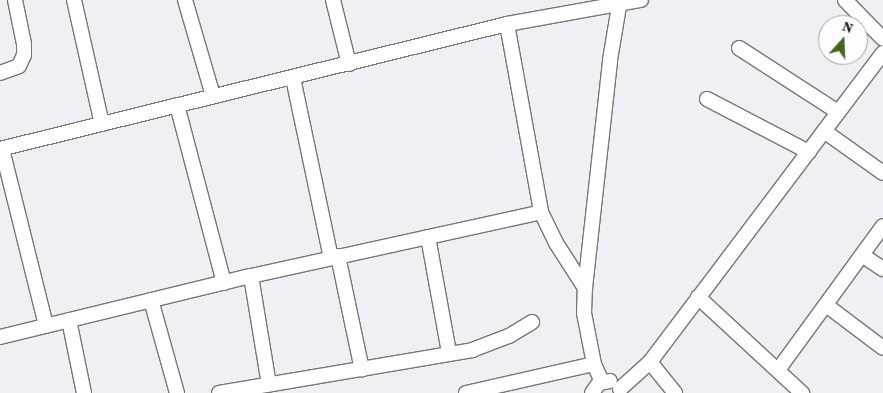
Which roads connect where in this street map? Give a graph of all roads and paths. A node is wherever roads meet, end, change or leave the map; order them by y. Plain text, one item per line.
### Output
1 (16, 0) edge
2 (74, 0) edge
3 (185, 0) edge
4 (333, 0) edge
5 (641, 0) edge
6 (844, 0) edge
7 (620, 2) edge
8 (507, 24) junction
9 (883, 39) edge
10 (739, 48) dead end
11 (883, 53) edge
12 (349, 64) junction
13 (0, 73) edge
14 (293, 78) junction
15 (213, 96) junction
16 (707, 99) dead end
17 (177, 105) junction
18 (838, 112) junction
19 (102, 124) junction
20 (824, 131) junction
21 (1, 149) edge
22 (809, 152) junction
23 (883, 174) edge
24 (541, 212) junction
25 (883, 226) edge
26 (428, 237) junction
27 (862, 255) junction
28 (334, 257) junction
29 (883, 269) edge
30 (251, 276) junction
31 (224, 283) junction
32 (585, 288) junction
33 (698, 297) junction
34 (151, 300) junction
35 (826, 305) junction
36 (70, 320) junction
37 (532, 322) dead end
38 (46, 326) junction
39 (0, 337) edge
40 (883, 348) edge
41 (449, 353) junction
42 (650, 362) junction
43 (594, 364) junction
44 (362, 370) junction
45 (778, 370) junction
46 (602, 382) junction
47 (269, 385) junction
48 (498, 389) edge
49 (621, 391) edge
50 (84, 393) edge
51 (177, 393) edge
52 (219, 393) edge
53 (466, 393) edge
54 (592, 393) edge
55 (675, 393) edge
56 (802, 393) edge

1 - 13 street
2 - 19 street
3 - 15 street
4 - 12 street
5 - 7 street
6 - 9 street
7 - 8 street
7 - 32 street
8 - 12 street
8 - 24 street
10 - 18 street
11 - 18 street
12 - 14 street
14 - 15 street
14 - 28 street
15 - 17 street
16 - 22 street
17 - 19 street
17 - 31 street
18 - 20 street
19 - 21 street
20 - 22 street
20 - 23 street
21 - 38 street
22 - 33 street
24 - 26 street
24 - 32 street
25 - 27 street
26 - 28 street
26 - 41 street
27 - 29 street
27 - 35 street
28 - 30 street
28 - 44 street
30 - 31 street
30 - 47 street
31 - 34 street
32 - 43 street
33 - 42 street
33 - 45 street
34 - 36 street
34 - 51 street
35 - 40 street
35 - 45 street
36 - 38 street
36 - 50 street
37 - 41 street
38 - 39 street
41 - 44 street
42 - 49 street
42 - 55 street
43 - 46 street
43 - 48 street
44 - 47 street
45 - 56 street
46 - 49 street
46 - 54 street
47 - 52 street
48 - 53 street

